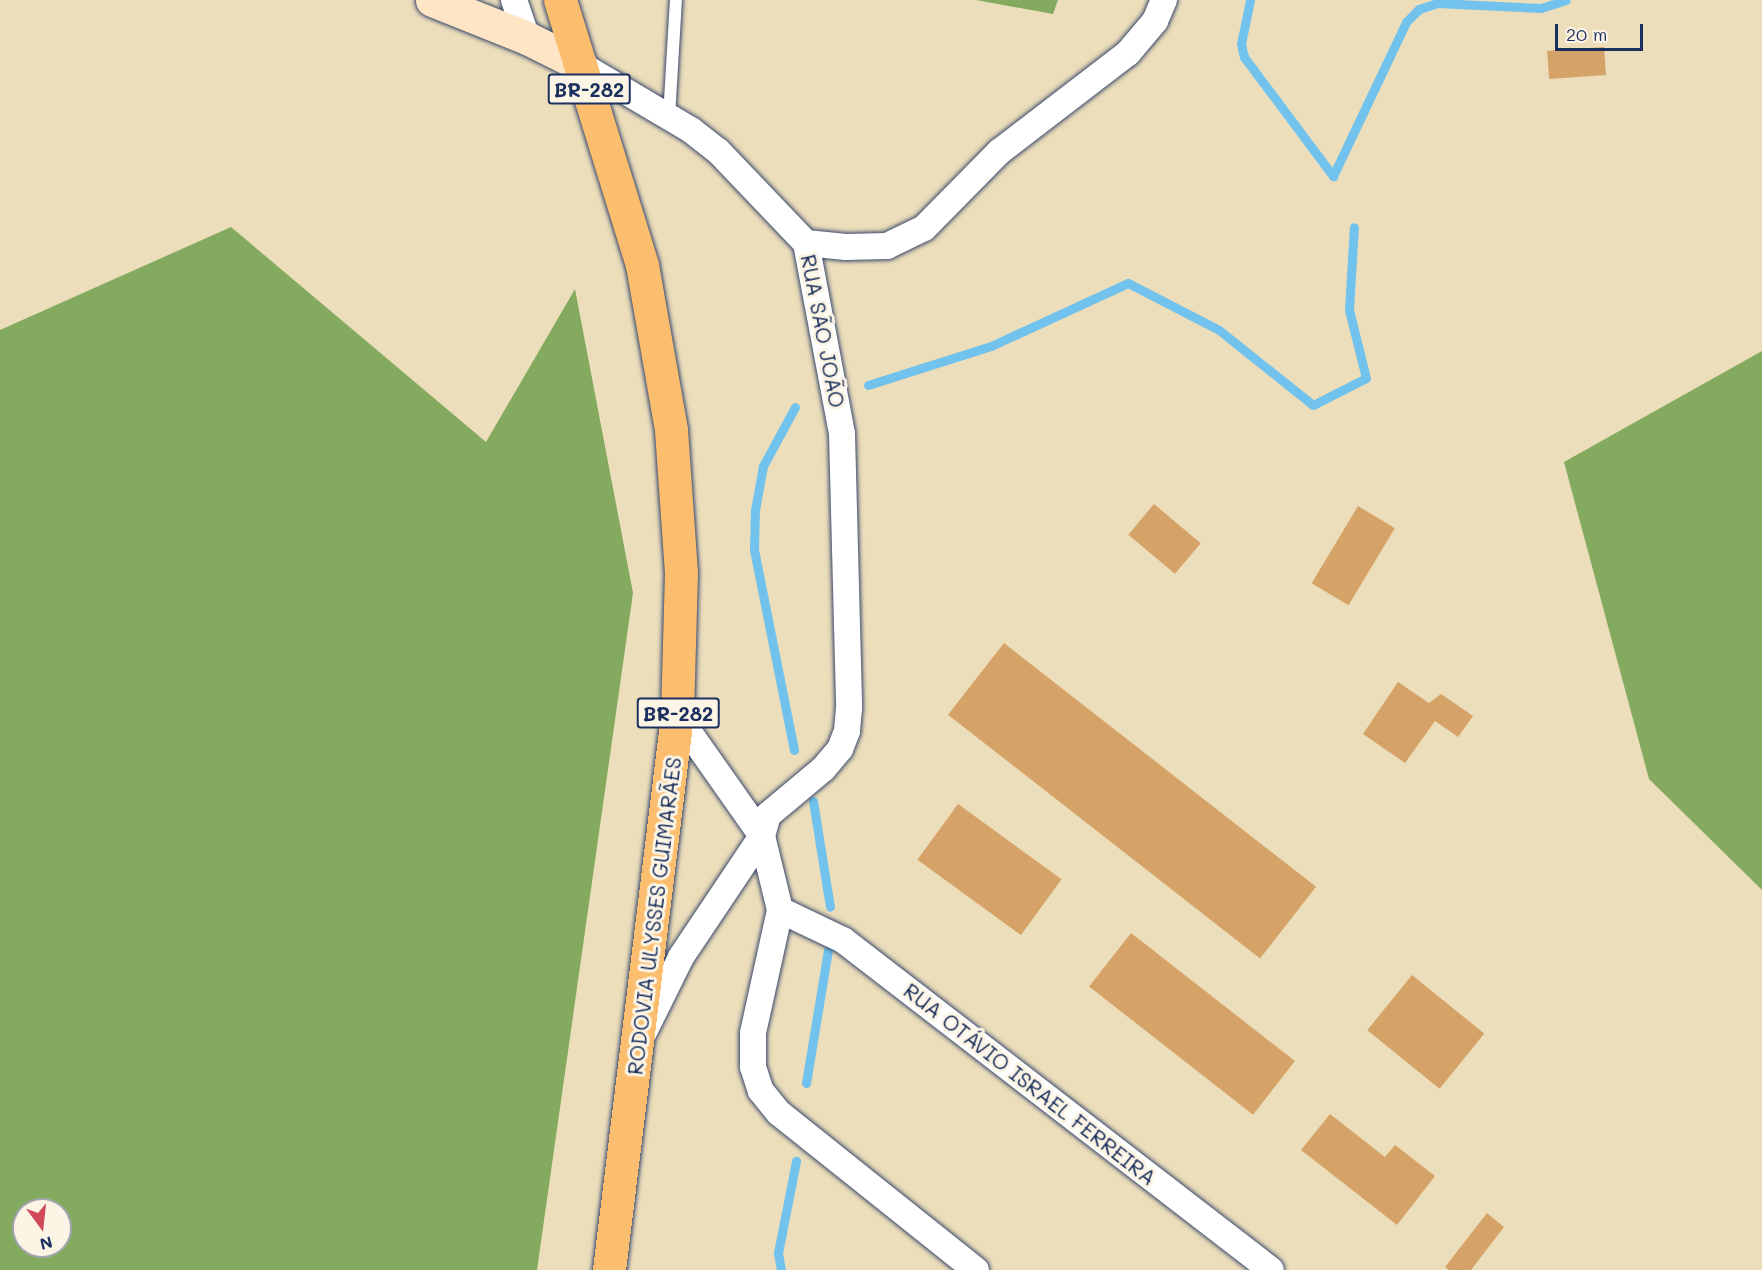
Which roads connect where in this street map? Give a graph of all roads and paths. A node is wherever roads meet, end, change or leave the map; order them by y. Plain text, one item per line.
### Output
1 (432, 0) edge
2 (514, 0) edge
3 (560, 0) edge
4 (676, 0) edge
5 (1164, 0) edge
6 (527, 38) junction
7 (581, 65) junction
8 (669, 117) junction
9 (806, 243) junction
10 (677, 715) junction
11 (762, 836) junction
12 (780, 910) junction
13 (640, 1040) junction
14 (609, 1270) edge
15 (976, 1270) edge
16 (1271, 1270) edge

1 - 6 street, RUA SÃO JOÃO
2 - 6 street
3 - 7 highway, RODOVIA ULYSSES GUIMARÃES / BR-282
4 - 8 lane
5 - 9 street
6 - 7 street, RUA SÃO JOÃO
7 - 8 street, RUA SÃO JOÃO
7 - 10 highway, RODOVIA ULYSSES GUIMARÃES / BR-282
8 - 9 street, RUA SÃO JOÃO
9 - 11 street, RUA SÃO JOÃO
10 - 11 street
10 - 13 highway, RODOVIA ULYSSES GUIMARÃES / BR-282
11 - 12 street
11 - 13 street, RUA SÃO JOÃO
12 - 15 street
12 - 16 street, RUA OTÁVIO ISRAEL FERREIRA
13 - 14 highway, RODOVIA ULYSSES GUIMARÃES / BR-282

